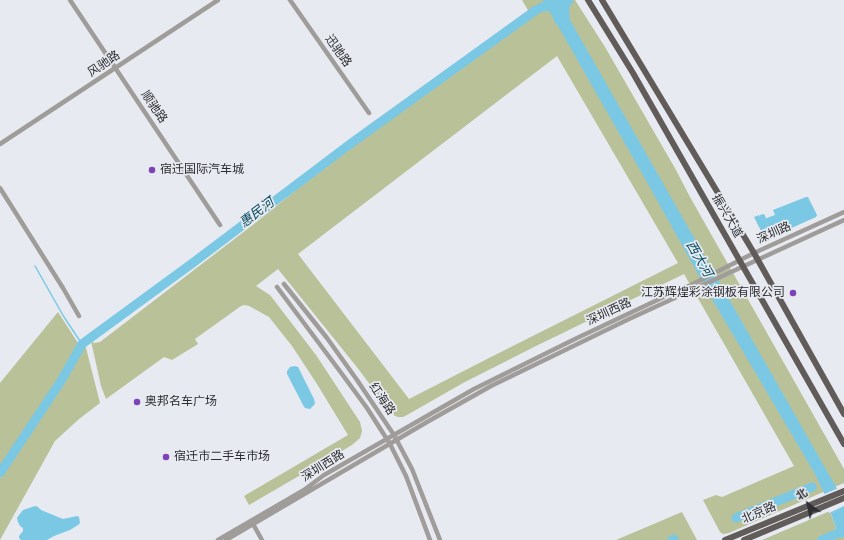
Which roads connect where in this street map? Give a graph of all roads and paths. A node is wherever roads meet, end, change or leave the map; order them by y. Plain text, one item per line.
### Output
1 (70, 0) edge
2 (218, 0) edge
3 (290, 0) edge
4 (588, 0) edge
5 (602, 0) edge
6 (115, 68) junction
7 (369, 113) dead end
8 (0, 144) edge
9 (0, 188) edge
10 (844, 212) edge
11 (844, 220) edge
12 (220, 225) dead end
13 (754, 253) junction
14 (758, 259) junction
15 (741, 263) junction
16 (284, 284) dead end
17 (693, 286) junction
18 (277, 287) dead end
19 (79, 316) dead end
20 (844, 414) edge
21 (396, 437) junction
22 (389, 441) junction
23 (844, 444) edge
24 (842, 491) edge
25 (844, 498) edge
26 (253, 524) junction
27 (218, 540) edge
28 (226, 540) edge
29 (262, 540) edge
30 (430, 540) edge
31 (440, 540) edge
32 (725, 540) edge
33 (744, 540) edge

1 - 6 street, 顺驰路
2 - 6 street, 风驰路
3 - 7 street, 迅驰路
4 - 15 main road, 振兴大道
5 - 13 main road, 振兴大道
6 - 8 street, 风驰路
6 - 12 street, 顺驰路
9 - 19 street
10 - 13 street, 深圳路
11 - 14 street, 深圳路
13 - 14 main road, 振兴大道
13 - 15 street, 深圳路
14 - 15 street, 深圳路
14 - 20 main road, 振兴大道
15 - 17 street, 深圳路
15 - 17 street, 深圳路
15 - 23 main road, 振兴大道
16 - 21 street, 红海路
17 - 21 street, 深圳西路
18 - 22 street, 红海路
21 - 22 street, 深圳西路
21 - 31 street, 红海路
22 - 26 street, 深圳西路
22 - 27 street, 深圳西路
22 - 30 street, 红海路
24 - 32 main road, 北京路
25 - 33 main road, 北京路
26 - 28 street, 深圳西路
26 - 29 street

